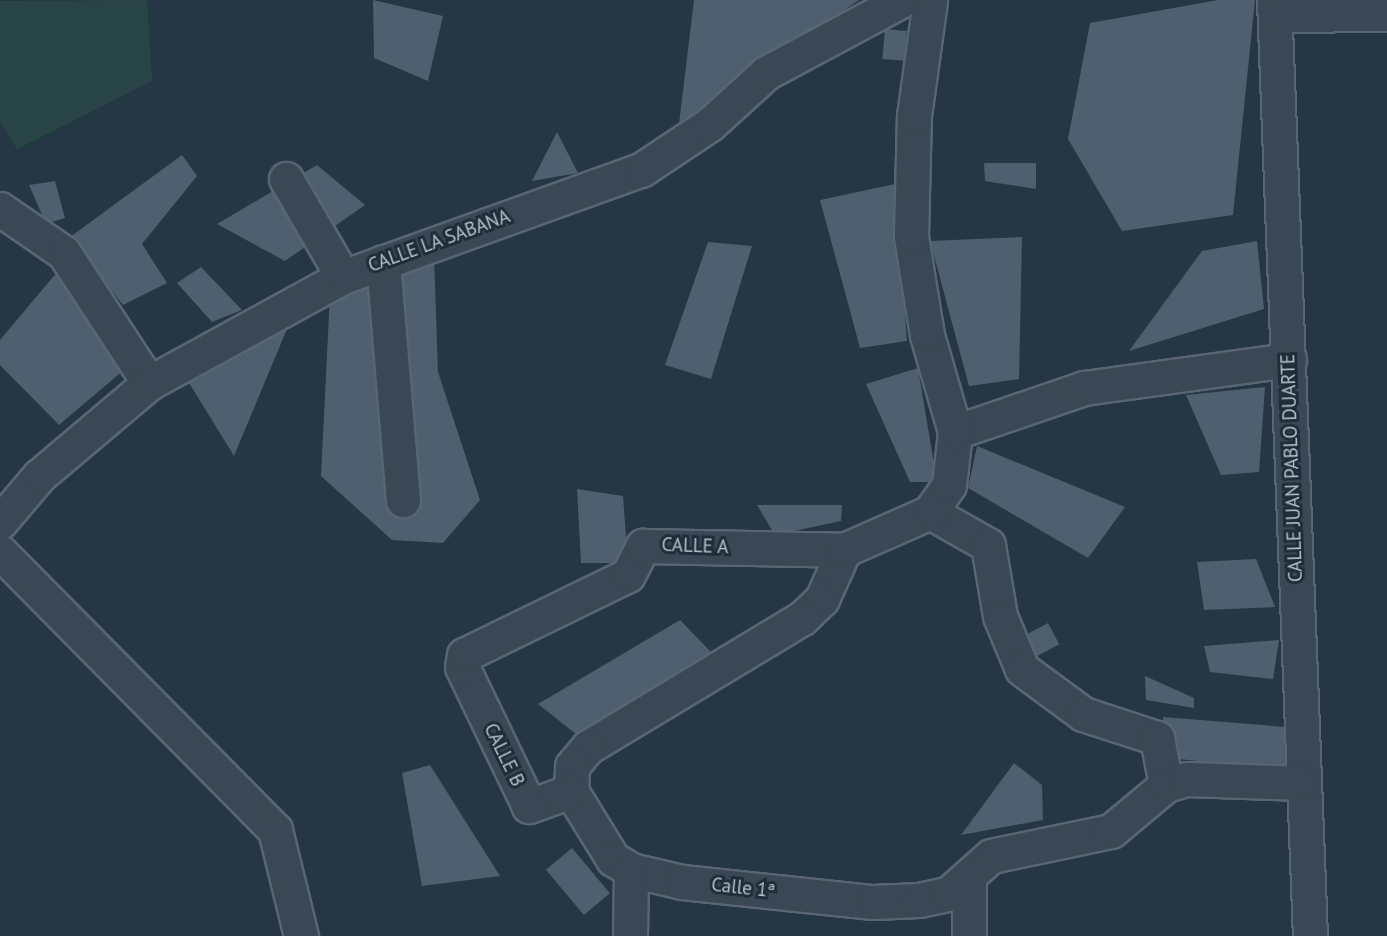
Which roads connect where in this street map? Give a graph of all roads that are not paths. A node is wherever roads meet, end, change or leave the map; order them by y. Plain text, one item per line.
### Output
1 (902, 0) edge
2 (930, 0) edge
3 (1274, 8) edge
4 (1387, 14) edge
5 (286, 179) dead end
6 (0, 209) edge
7 (383, 262) junction
8 (343, 277) junction
9 (1289, 360) junction
10 (149, 383) junction
11 (955, 432) junction
12 (404, 500) dead end
13 (930, 512) junction
14 (0, 522) edge
15 (844, 551) junction
16 (0, 552) edge
17 (461, 661) joint
18 (1302, 783) junction
19 (1166, 785) junction
20 (571, 791) junction
21 (631, 870) junction
22 (969, 879) junction
23 (301, 936) edge
24 (630, 936) edge
25 (969, 936) edge
26 (1310, 936) edge

1 - 7 street, CALLE LA SABANA
2 - 11 street
3 - 4 street
3 - 9 street, CALLE JUAN PABLO DUARTE
5 - 8 street
6 - 10 street
7 - 8 street, CALLE LA SABANA
7 - 12 street
8 - 10 street, CALLE LA SABANA
9 - 11 street
9 - 18 street, CALLE JUAN PABLO DUARTE
10 - 14 street, CALLE LA SABANA
11 - 13 street
13 - 15 street
13 - 19 street
15 - 17 street, CALLE A
15 - 20 street
16 - 23 street
17 - 20 street, CALLE B
18 - 19 street
18 - 26 street, CALLE JUAN PABLO DUARTE
19 - 22 street, Calle 1ª
20 - 21 street
21 - 22 street, Calle 1ª
21 - 24 street
22 - 25 street

